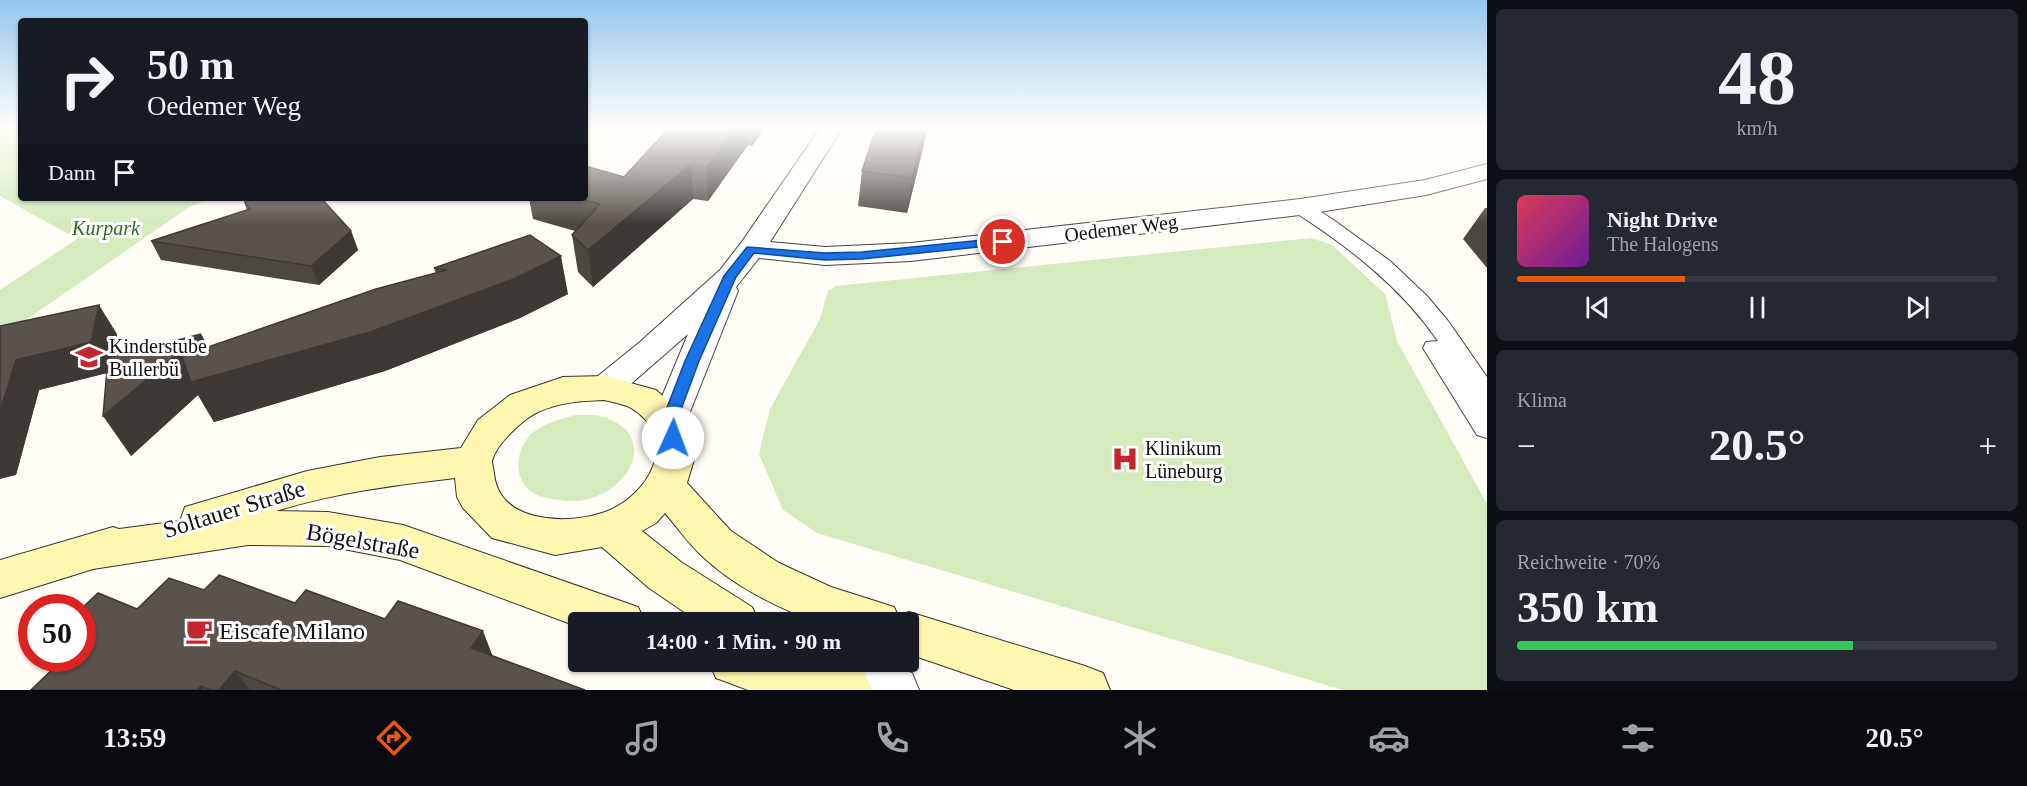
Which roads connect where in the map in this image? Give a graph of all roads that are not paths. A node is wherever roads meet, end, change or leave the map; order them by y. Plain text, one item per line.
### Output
1 (811, 159) edge
2 (1487, 171) edge
3 (1300, 207) junction
4 (751, 249) junction
5 (730, 276) junction
6 (1436, 321) junction
7 (605, 388) junction
8 (1487, 396) edge
9 (669, 423) junction
10 (1487, 428) edge
11 (473, 461) junction
12 (666, 486) junction
13 (610, 529) junction
14 (93, 551) junction
15 (0, 579) edge
16 (594, 612) edge
17 (721, 612) edge
18 (846, 612) edge
19 (919, 636) edge
20 (797, 672) edge
21 (822, 676) edge
22 (894, 690) edge
23 (1085, 690) edge

1 - 4 street
2 - 3 street, Oedemer Weg
3 - 4 street, Oedemer Weg
3 - 6 lane
4 - 5 street
5 - 7 street
5 - 9 street
6 - 8 lane
6 - 10 lane
7 - 9 main road
7 - 11 main road
9 - 12 main road
11 - 13 main road
11 - 14 main road, Soltauer Straße
12 - 13 main road
12 - 18 main road
13 - 17 main road
14 - 15 main road, Soltauer Straße
14 - 16 main road, Bögelstraße
19 - 23 main road
20 - 21 main road
21 - 22 street

